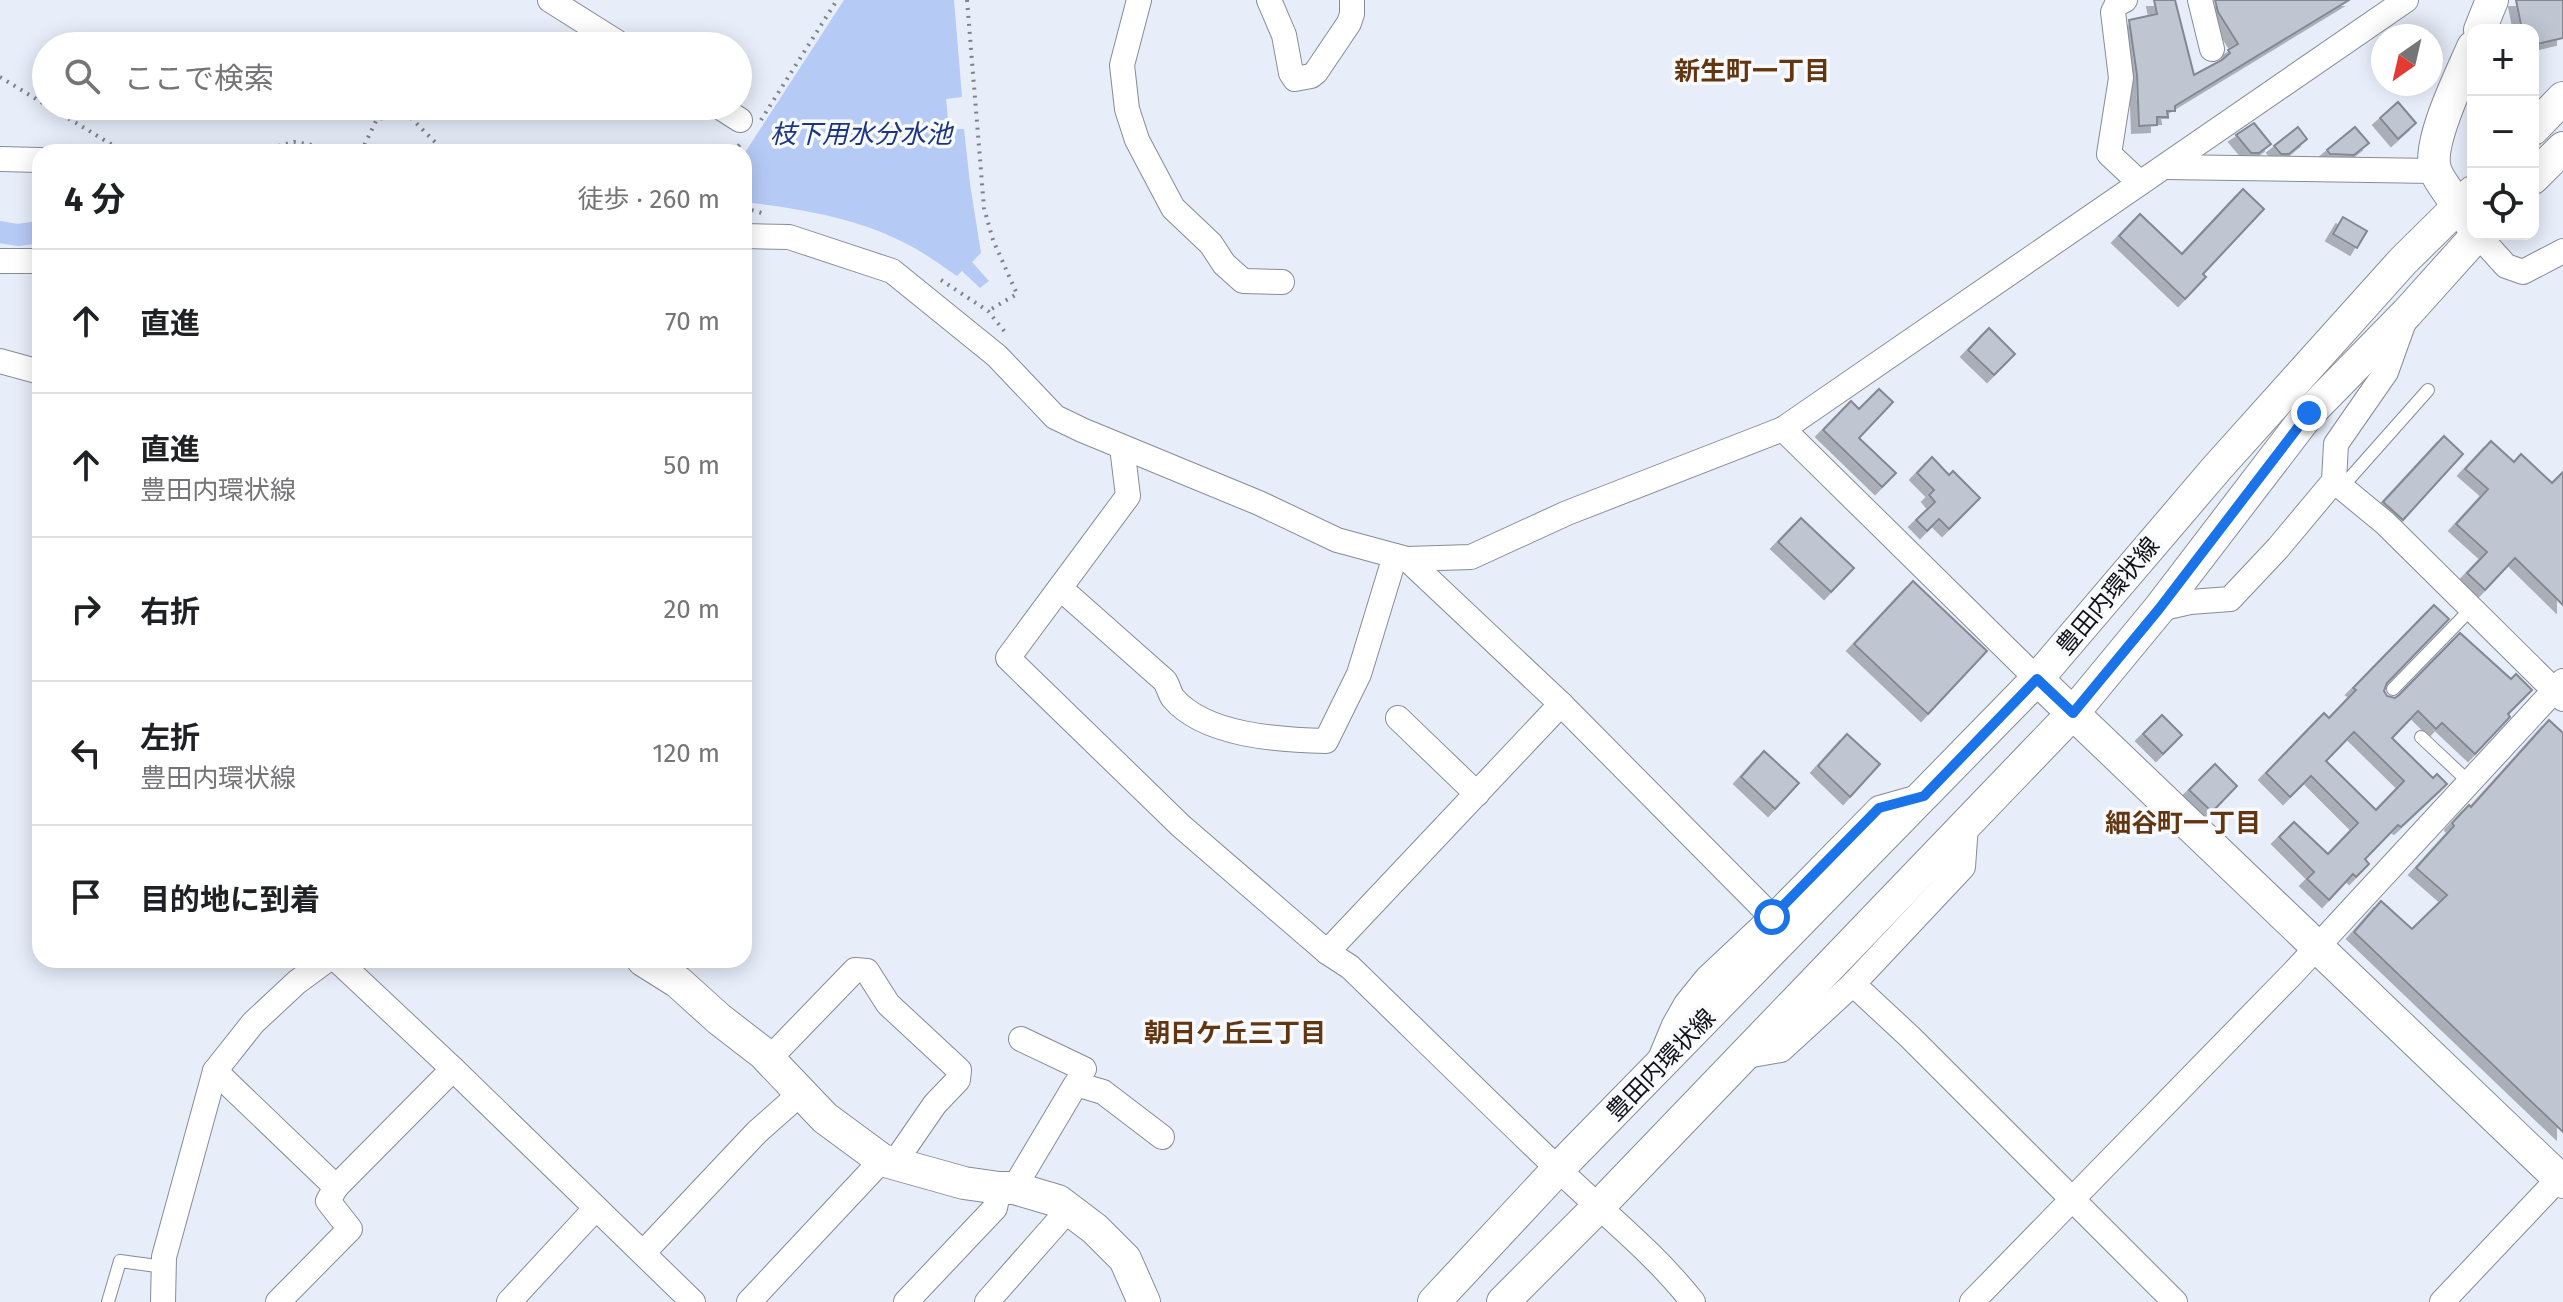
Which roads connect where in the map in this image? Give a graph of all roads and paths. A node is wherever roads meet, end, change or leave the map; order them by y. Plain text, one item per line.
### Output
1 (550, 0) edge
2 (837, 0) edge
3 (967, 0) edge
4 (1139, 0) edge
5 (1269, 0) edge
6 (1352, 0) edge
7 (2125, 0) edge
8 (2200, 0) edge
9 (2406, 0) edge
10 (2492, 0) edge
11 (2482, 24) edge
12 (601, 32) edge
13 (2212, 49) dead end
14 (2467, 62) edge
15 (0, 77) edge
16 (32, 96) edge
17 (2563, 98) edge
18 (752, 117) edge
19 (72, 120) edge
20 (377, 120) edge
21 (413, 120) edge
22 (741, 120) edge
23 (750, 120) edge
24 (2539, 123) edge
25 (747, 124) joint
26 (111, 144) edge
27 (286, 144) edge
28 (306, 144) edge
29 (365, 144) edge
30 (437, 144) edge
31 (2563, 148) edge
32 (0, 159) edge
33 (32, 160) edge
34 (2165, 167) junction
35 (2435, 171) junction
36 (2539, 172) edge
37 (2140, 183) junction
38 (2467, 207) edge
39 (752, 210) edge
40 (2467, 211) edge
41 (768, 214) dead end
42 (752, 236) edge
43 (2473, 240) edge
44 (2483, 240) edge
45 (2563, 251) edge
46 (0, 261) edge
47 (32, 261) edge
48 (940, 279) dead end
49 (1282, 282) dead end
50 (988, 311) junction
51 (2407, 313) junction
52 (1008, 336) dead end
53 (0, 361) edge
54 (32, 370) edge
55 (2428, 390) dead end
56 (1783, 429) junction
57 (1122, 447) junction
58 (2338, 484) junction
59 (1401, 558) junction
60 (1060, 588) junction
61 (2159, 609) junction
62 (2471, 609) junction
63 (2037, 679) junction
64 (2393, 689) dead end
65 (2560, 690) edge
66 (1561, 704) junction
67 (2073, 713) junction
68 (1398, 718) dead end
69 (2421, 737) dead end
70 (2469, 782) junction
71 (1477, 794) junction
72 (1924, 796) junction
73 (1966, 825) junction
74 (1772, 917) junction
75 (2316, 945) junction
76 (1327, 952) junction
77 (316, 968) edge
78 (346, 968) edge
79 (656, 968) edge
80 (1853, 984) junction
81 (1021, 1039) dead end
82 (1741, 1057) junction
83 (769, 1059) junction
84 (453, 1069) junction
85 (1083, 1069) junction
86 (215, 1071) junction
87 (1655, 1071) junction
88 (801, 1093) junction
89 (1162, 1137) dead end
90 (889, 1161) junction
91 (1558, 1169) junction
92 (2562, 1178) edge
93 (336, 1187) junction
94 (1007, 1188) junction
95 (2073, 1200) junction
96 (1600, 1205) junction
97 (596, 1208) junction
98 (1068, 1210) junction
99 (643, 1253) junction
100 (164, 1267) junction
101 (684, 1299) edge
102 (108, 1302) edge
103 (163, 1302) edge
104 (278, 1302) edge
105 (509, 1302) edge
106 (749, 1302) edge
107 (906, 1302) edge
108 (987, 1302) edge
109 (1144, 1302) edge
110 (1434, 1302) edge
111 (1503, 1302) edge
112 (1693, 1302) edge
113 (1972, 1302) edge
114 (2175, 1302) edge
115 (2442, 1302) edge

1 - 12 street
2 - 18 path
3 - 50 path
4 - 49 street
5 - 6 street
7 - 37 street
8 - 13 street
9 - 34 street
10 - 11 street
14 - 35 street
15 - 16 path
17 - 24 street
19 - 26 path
20 - 29 path
21 - 30 path
22 - 25 street
23 - 25 path
27 - 28 path
31 - 36 street
32 - 33 street
34 - 35 street
34 - 37 street
35 - 38 street
37 - 56 street
39 - 41 path
40 - 63 street, 豊田内環状線
42 - 57 street
43 - 51 street, 豊田内環状線
44 - 45 street
46 - 47 street
48 - 50 path
50 - 52 path
51 - 58 street
51 - 61 street, 豊田内環状線
53 - 54 street
55 - 58 lane
56 - 59 street
56 - 63 street
57 - 59 street
57 - 60 street
58 - 61 street
58 - 62 street
59 - 60 street
59 - 66 street
60 - 76 street
61 - 67 street, 豊田内環状線
62 - 64 lane
62 - 65 street
63 - 67 street
63 - 72 street, 豊田内環状線
65 - 70 street
66 - 71 street
66 - 74 street
67 - 73 street, 豊田内環状線
67 - 75 street
68 - 71 street
69 - 70 lane
70 - 75 street
71 - 76 street
72 - 74 street
72 - 87 street, 豊田内環状線
73 - 80 street
73 - 82 street, 豊田内環状線
74 - 87 street
75 - 92 street
75 - 95 street
76 - 91 street
77 - 86 street
78 - 84 street
79 - 83 street
80 - 82 street
80 - 95 street
81 - 85 street
82 - 96 street, 豊田内環状線
83 - 88 street
83 - 90 street
84 - 93 street
84 - 97 street
85 - 89 street
85 - 94 street
86 - 93 street
86 - 100 street
87 - 91 street, 豊田内環状線
88 - 90 street
88 - 99 street
90 - 94 street
90 - 106 street
91 - 96 street
91 - 110 street, 豊田内環状線
92 - 115 street
93 - 104 street
94 - 98 street
94 - 107 street
95 - 113 street
95 - 114 street
96 - 111 street, 豊田内環状線
96 - 112 street
97 - 99 street
97 - 105 street
98 - 108 street
98 - 109 street
99 - 101 street
100 - 102 lane
100 - 103 street

